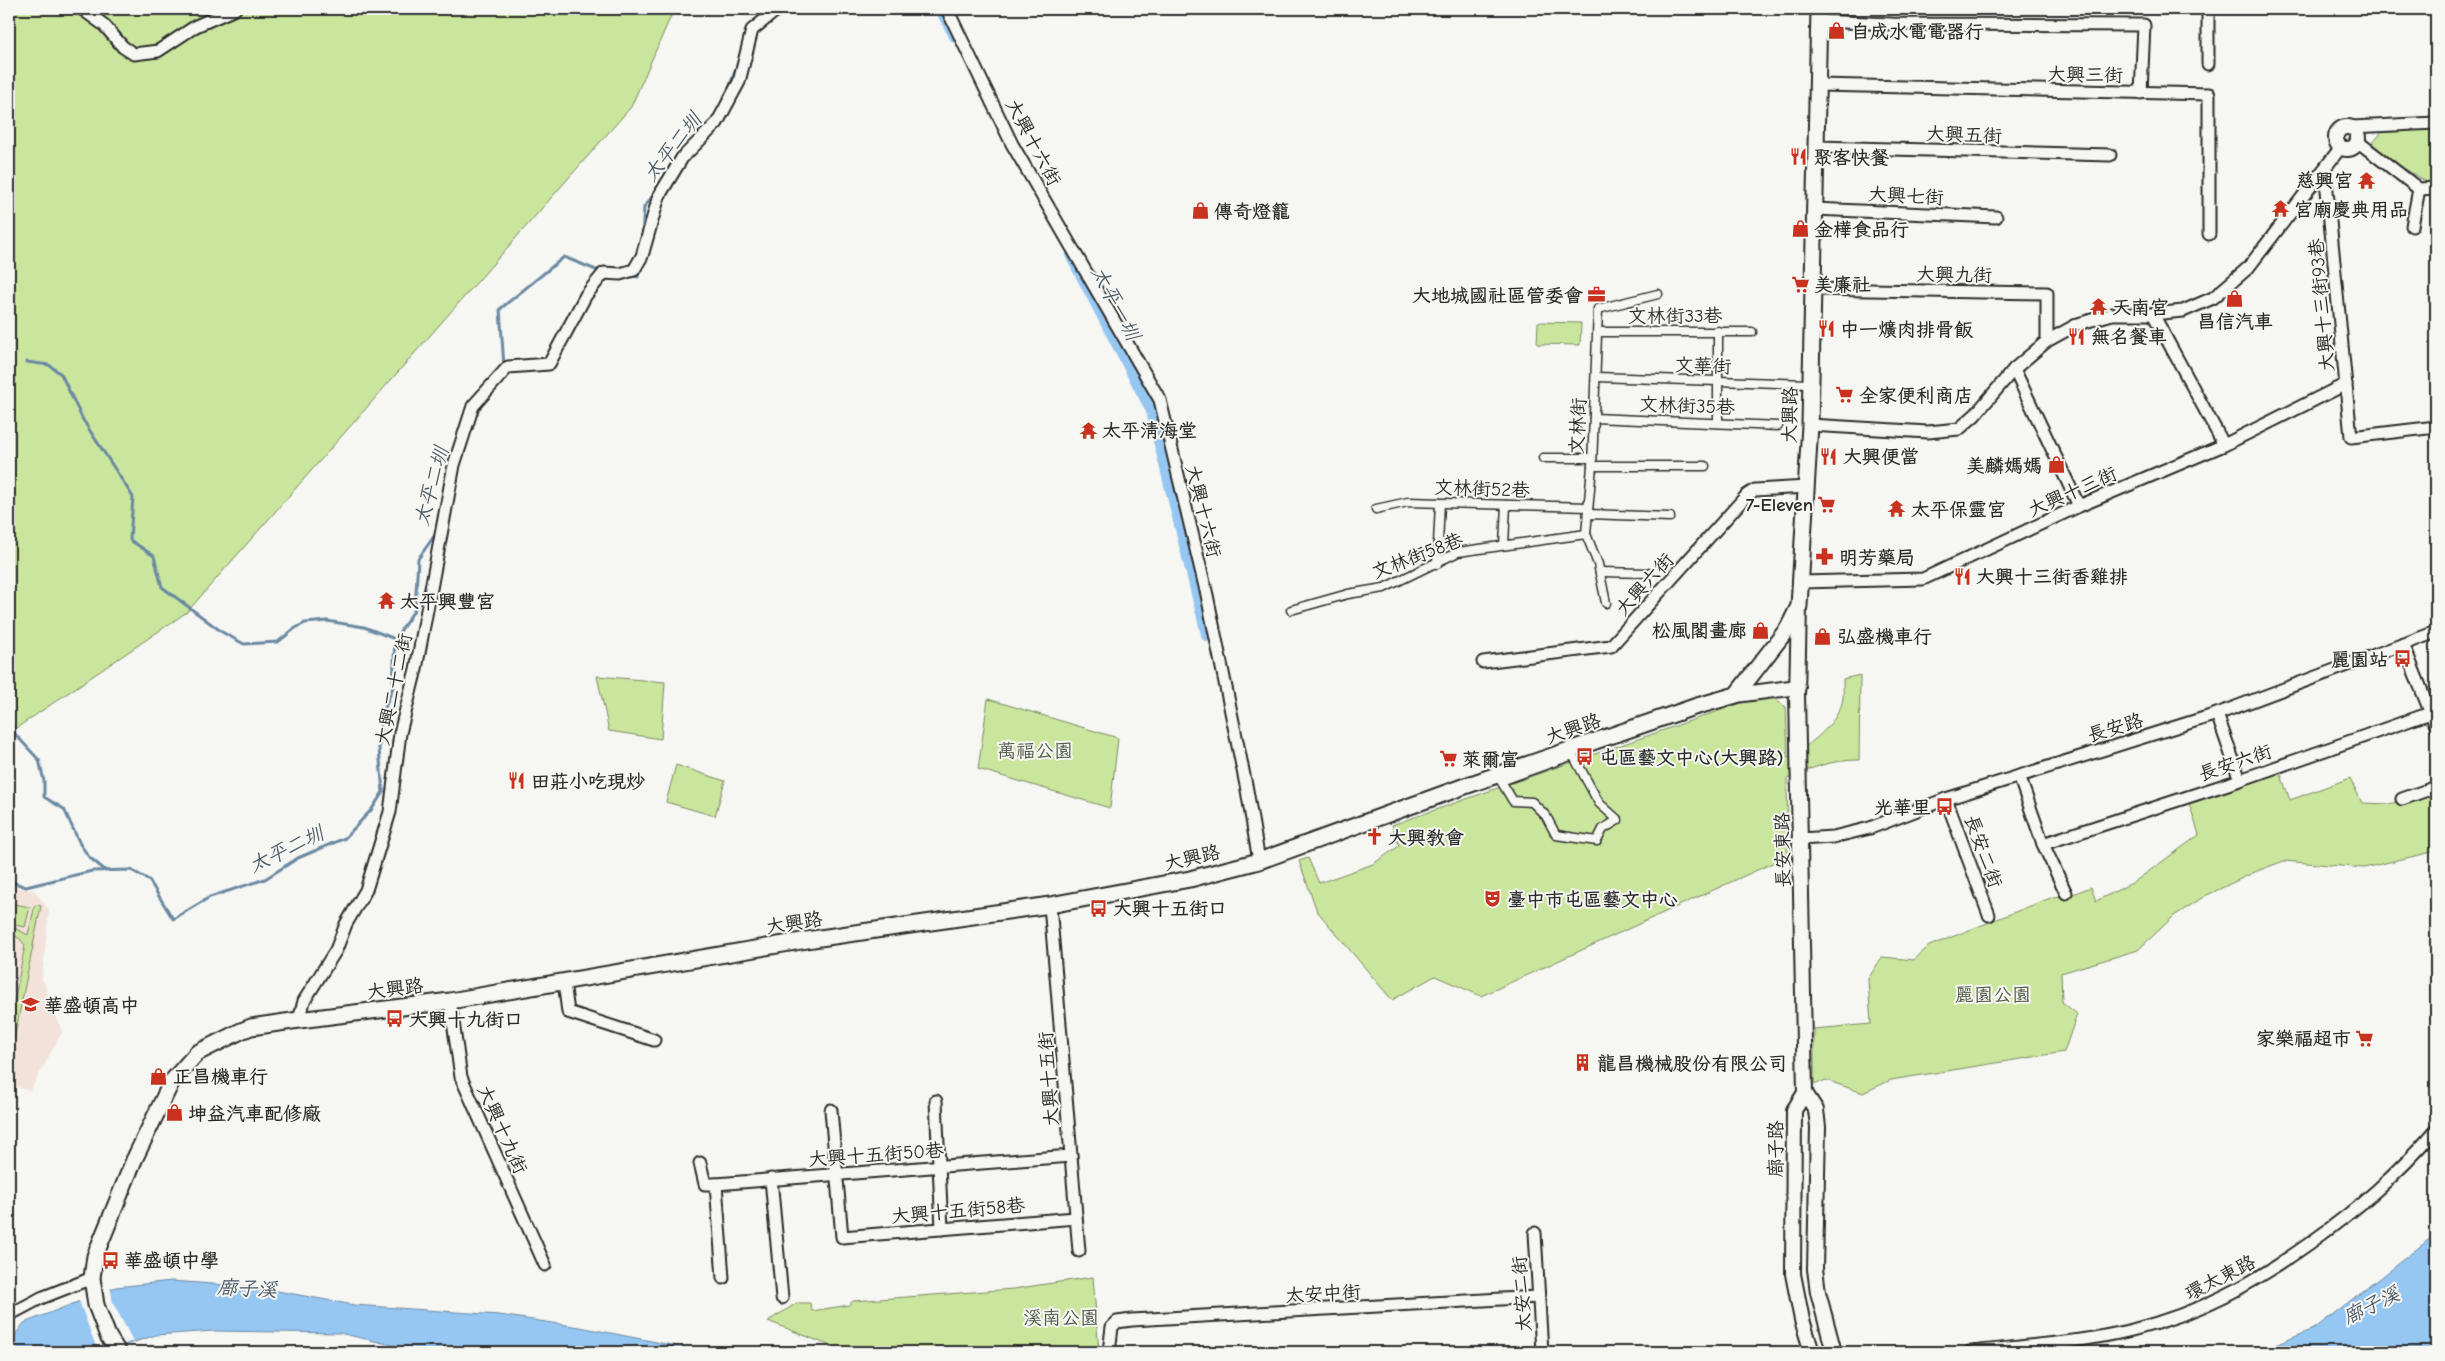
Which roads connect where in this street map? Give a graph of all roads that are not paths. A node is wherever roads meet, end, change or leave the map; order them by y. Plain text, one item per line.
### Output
1 (82, 9) edge
2 (235, 9) edge
3 (778, 9) edge
4 (947, 9) edge
5 (2208, 9) edge
6 (1819, 15) edge
7 (2208, 64) dead end
8 (1819, 85) junction
9 (2141, 93) junction
10 (2436, 124) edge
11 (2352, 127) junction
12 (2358, 141) junction
13 (1817, 147) junction
14 (2341, 147) junction
15 (2110, 156) dead end
16 (2325, 170) junction
17 (2436, 188) edge
18 (2419, 189) junction
19 (1814, 209) junction
20 (1996, 217) dead end
21 (2412, 226) dead end
22 (2209, 234) dead end
23 (1812, 289) junction
24 (1658, 294) dead end
25 (2153, 314) junction
26 (1599, 332) junction
27 (1718, 332) junction
28 (1752, 332) dead end
29 (2046, 341) junction
30 (2014, 369) junction
31 (1596, 377) junction
32 (1718, 382) junction
33 (1810, 384) junction
34 (2346, 384) junction
35 (1594, 418) junction
36 (1718, 423) junction
37 (1810, 425) junction
38 (1778, 426) dead end
39 (2436, 427) edge
40 (2224, 444) junction
41 (1543, 458) dead end
42 (1592, 462) junction
43 (1705, 466) dead end
44 (1807, 487) junction
45 (1440, 503) junction
46 (1506, 505) junction
47 (2079, 506) junction
48 (1376, 509) dead end
49 (1588, 511) junction
50 (1670, 517) dead end
51 (1586, 534) junction
52 (1504, 544) junction
53 (1437, 564) junction
54 (1600, 572) junction
55 (1648, 573) dead end
56 (1801, 582) junction
57 (1606, 603) dead end
58 (1798, 606) junction
59 (1291, 610) dead end
60 (2436, 632) edge
61 (2403, 644) junction
62 (1484, 662) dead end
63 (1798, 687) junction
64 (1736, 695) junction
65 (2434, 711) edge
66 (2217, 714) junction
67 (2436, 726) edge
68 (2019, 776) junction
69 (2240, 780) junction
70 (2436, 787) edge
71 (1946, 799) junction
72 (2402, 799) dead end
73 (1556, 835) joint
74 (1800, 839) junction
75 (2043, 844) junction
76 (1258, 861) junction
77 (2066, 893) dead end
78 (1050, 905) junction
79 (1989, 915) dead end
80 (564, 982) junction
81 (450, 1001) junction
82 (299, 1020) junction
83 (654, 1040) dead end
84 (1805, 1093) junction
85 (936, 1101) dead end
86 (831, 1110) dead end
87 (2436, 1130) edge
88 (1072, 1156) junction
89 (700, 1163) dead end
90 (938, 1167) junction
91 (837, 1174) junction
92 (771, 1179) junction
93 (716, 1184) junction
94 (1076, 1218) junction
95 (942, 1229) junction
96 (1535, 1233) dead end
97 (1079, 1251) dead end
98 (545, 1265) dead end
99 (723, 1278) dead end
100 (92, 1282) junction
101 (1538, 1297) junction
102 (782, 1298) dead end
103 (9, 1315) edge
104 (118, 1352) edge
105 (1110, 1352) edge
106 (1542, 1352) edge
107 (1812, 1352) edge
108 (1834, 1352) edge
109 (1970, 1352) edge

1 - 2 street
3 - 82 street, 大興二十二街
4 - 76 street, 大興十六街
5 - 7 street
6 - 8 main road, 大興路
6 - 9 street
8 - 9 street, 大興三街
8 - 13 main road, 大興路
9 - 22 street, 大興三街
10 - 11 street
11 - 12 street
11 - 14 street
12 - 14 street
12 - 18 street
13 - 15 street, 大興五街
13 - 19 main road, 大興路
14 - 16 street
16 - 25 street
16 - 34 street, 大興十三街93巷
17 - 18 street
18 - 21 street
19 - 20 street, 大興七街
19 - 23 main road, 大興路
23 - 29 street, 大興九街
23 - 33 main road, 大興路
24 - 26 street, 文林街
25 - 29 street
25 - 40 street
26 - 27 street, 文林街33巷
26 - 31 street, 文林街
27 - 28 street, 文林街33巷
27 - 32 street
29 - 30 street
30 - 37 street
30 - 47 street
31 - 32 street, 文華街
31 - 35 street, 文林街
32 - 33 street, 文華街
32 - 36 street
33 - 37 main road, 大興路
34 - 39 street, 大興十三街93巷
34 - 40 street, 大興十三街
35 - 36 street, 文林街35巷
35 - 42 street, 文林街
36 - 38 street, 文林街35巷
37 - 44 main road, 大興路
40 - 47 street, 大興十三街
41 - 42 street
42 - 43 street
42 - 49 street, 文林街
44 - 56 main road, 大興路
44 - 62 street, 大興六街
45 - 46 street, 文林街52巷
45 - 48 street, 文林街52巷
45 - 53 street
46 - 49 street, 文林街52巷
46 - 52 street
47 - 56 street, 大興十三街
49 - 50 street, 文林街52巷
49 - 51 street, 文林街
51 - 52 street, 文林街58巷
51 - 54 street, 文林街
52 - 53 street, 文林街58巷
53 - 59 street, 文林街58巷
54 - 55 street
54 - 57 street, 文林街
56 - 58 main road, 大興路
58 - 63 street, 長安東路
58 - 64 main road, 大興路
60 - 61 street, 長安路
61 - 65 street
61 - 66 street, 長安路
63 - 64 street
63 - 74 street, 長安東路
64 - 76 main road, 大興路
65 - 67 street
65 - 69 street, 長安六街
66 - 68 street, 長安路
66 - 69 street
68 - 71 street, 長安路
68 - 75 street
69 - 75 street, 長安六街
70 - 72 street
71 - 74 street, 長安路
71 - 79 street, 長安二街
73 - 73 street
74 - 84 street, 長安東路
75 - 77 street
76 - 78 main road, 大興路
78 - 80 main road, 大興路
78 - 88 street, 大興十五街
80 - 81 main road, 大興路
80 - 83 street
81 - 82 main road, 大興路
81 - 98 street, 大興十九街
82 - 100 main road, 大興路
84 - 107 street, 廍子路
84 - 108 street
85 - 90 street
86 - 91 street
87 - 109 street, 環太東路
88 - 90 street, 大興十五街50巷
88 - 94 street, 大興十五街
89 - 93 street
90 - 91 street, 大興十五街50巷
90 - 95 street
91 - 92 street, 大興十五街50巷
91 - 95 street, 大興十五街58巷
92 - 93 street, 大興十五街50巷
92 - 102 street
93 - 99 street
94 - 95 street, 大興十五街58巷
94 - 97 street, 大興十五街
96 - 101 street, 太安二街
100 - 103 street
100 - 104 main road
101 - 105 street, 太安中街
101 - 106 street, 太安二街

